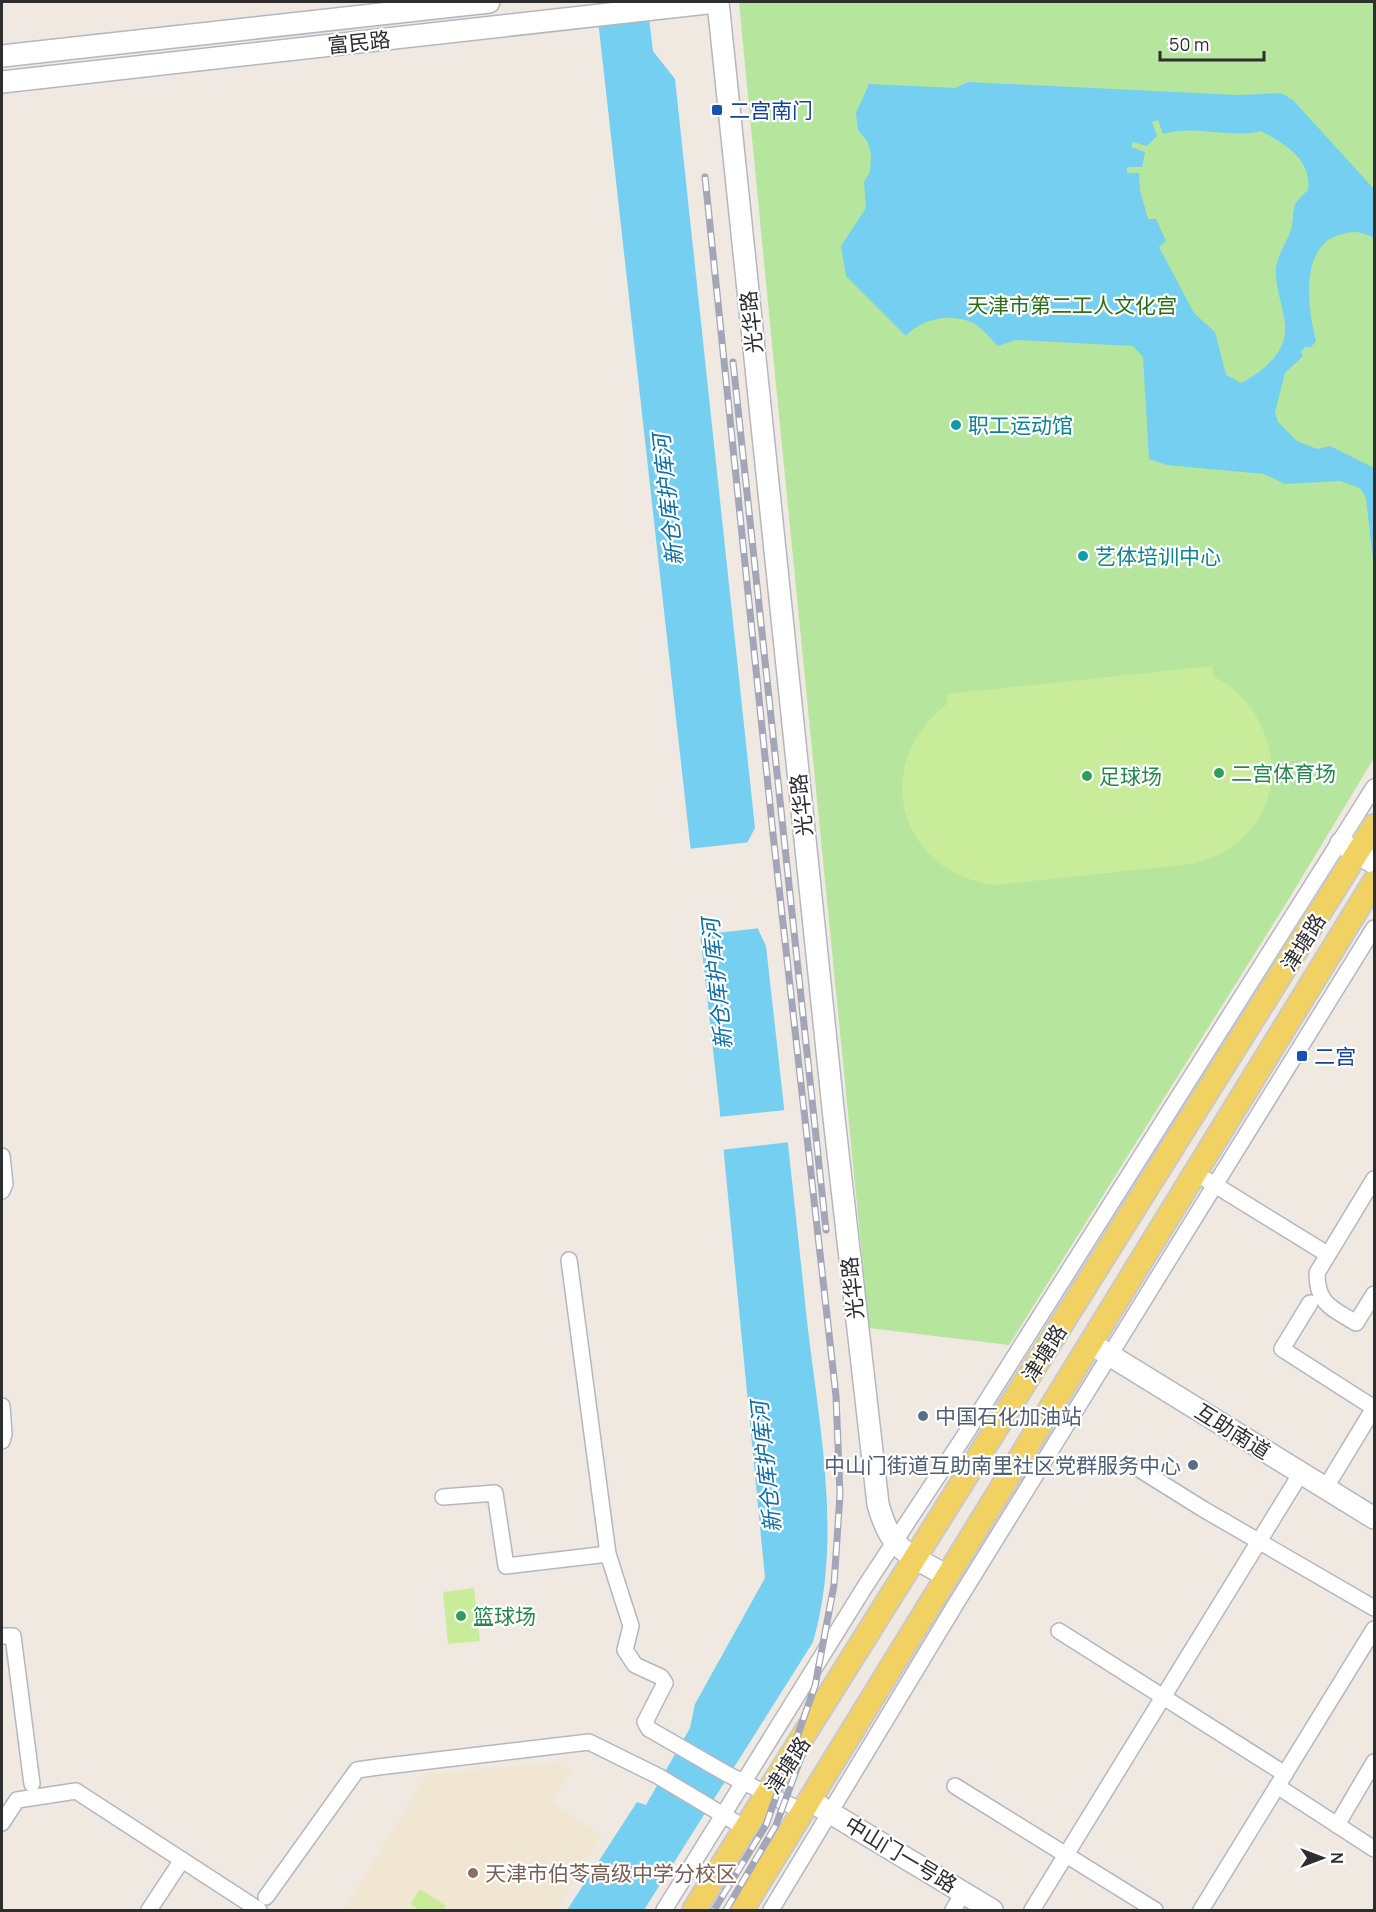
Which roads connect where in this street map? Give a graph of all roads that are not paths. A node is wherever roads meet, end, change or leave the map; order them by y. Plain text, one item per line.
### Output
1 (489, 2) edge
2 (717, 2) edge
3 (2, 56) edge
4 (2, 81) edge
5 (1374, 787) edge
6 (1374, 826) edge
7 (1359, 850) edge
8 (1374, 882) edge
9 (1374, 928) edge
10 (2, 1156) edge
11 (1196, 1172) junction
12 (1374, 1179) edge
13 (1215, 1185) junction
14 (2, 1191) edge
15 (1327, 1254) junction
16 (569, 1260) dead end
17 (1374, 1294) edge
18 (1310, 1303) dead end
19 (1100, 1349) junction
20 (2, 1406) edge
21 (2, 1441) edge
22 (1139, 1469) dead end
23 (1301, 1473) junction
24 (1326, 1487) junction
25 (442, 1497) dead end
26 (1374, 1518) edge
27 (1259, 1541) junction
28 (894, 1544) junction
29 (608, 1554) junction
30 (917, 1558) junction
31 (946, 1576) junction
32 (1374, 1608) edge
33 (1374, 1629) edge
34 (1059, 1631) dead end
35 (2, 1636) edge
36 (1164, 1695) junction
37 (1374, 1762) edge
38 (1281, 1780) junction
39 (745, 1781) junction
40 (32, 1784) dead end
41 (955, 1786) dead end
42 (769, 1793) junction
43 (806, 1805) junction
44 (832, 1812) junction
45 (725, 1815) junction
46 (2, 1823) edge
47 (1337, 1825) junction
48 (745, 1828) junction
49 (1374, 1849) edge
50 (1066, 1856) junction
51 (182, 1860) junction
52 (958, 1902) edge
53 (263, 1904) edge
54 (149, 1911) edge
55 (664, 1911) edge
56 (694, 1911) edge
57 (742, 1911) edge
58 (771, 1911) edge
59 (992, 1911) edge
60 (1032, 1911) edge
61 (1155, 1911) edge
62 (1201, 1911) edge

1 - 3 main road, 富民路
2 - 4 main road, 富民路
2 - 28 main road, 光华路
5 - 7 street
6 - 7 main road, 津塘路
7 - 28 street
7 - 30 main road, 津塘路
8 - 11 main road, 津塘路
9 - 13 street
10 - 14 street
11 - 13 street
11 - 19 main road, 津塘路
12 - 15 street
13 - 15 street
13 - 19 street
15 - 17 street
16 - 29 street
18 - 24 street
19 - 23 main road, 互助南道
19 - 31 main road, 津塘路
19 - 44 street
20 - 21 street
22 - 27 street
23 - 24 main road, 互助南道
23 - 27 street
24 - 26 main road, 互助南道
25 - 29 street
27 - 32 street
27 - 36 street
28 - 30 main road
28 - 39 street
29 - 39 street
30 - 31 main road
30 - 42 main road, 津塘路
31 - 43 main road, 津塘路
33 - 38 street
34 - 36 street
35 - 40 street
36 - 38 street
36 - 50 street
37 - 47 street
38 - 47 street
38 - 62 street
39 - 42 street
39 - 45 street
41 - 50 street
42 - 43 street
42 - 48 main road, 津塘路
43 - 44 main road, 中山门一号路
43 - 57 main road, 津塘路
44 - 52 main road, 中山门一号路
44 - 58 street
45 - 48 street
45 - 53 street
45 - 55 street
46 - 51 street
47 - 49 street
48 - 56 main road, 津塘路
50 - 60 street
50 - 61 street
51 - 53 street
51 - 54 street
52 - 59 main road, 中山门一号路

